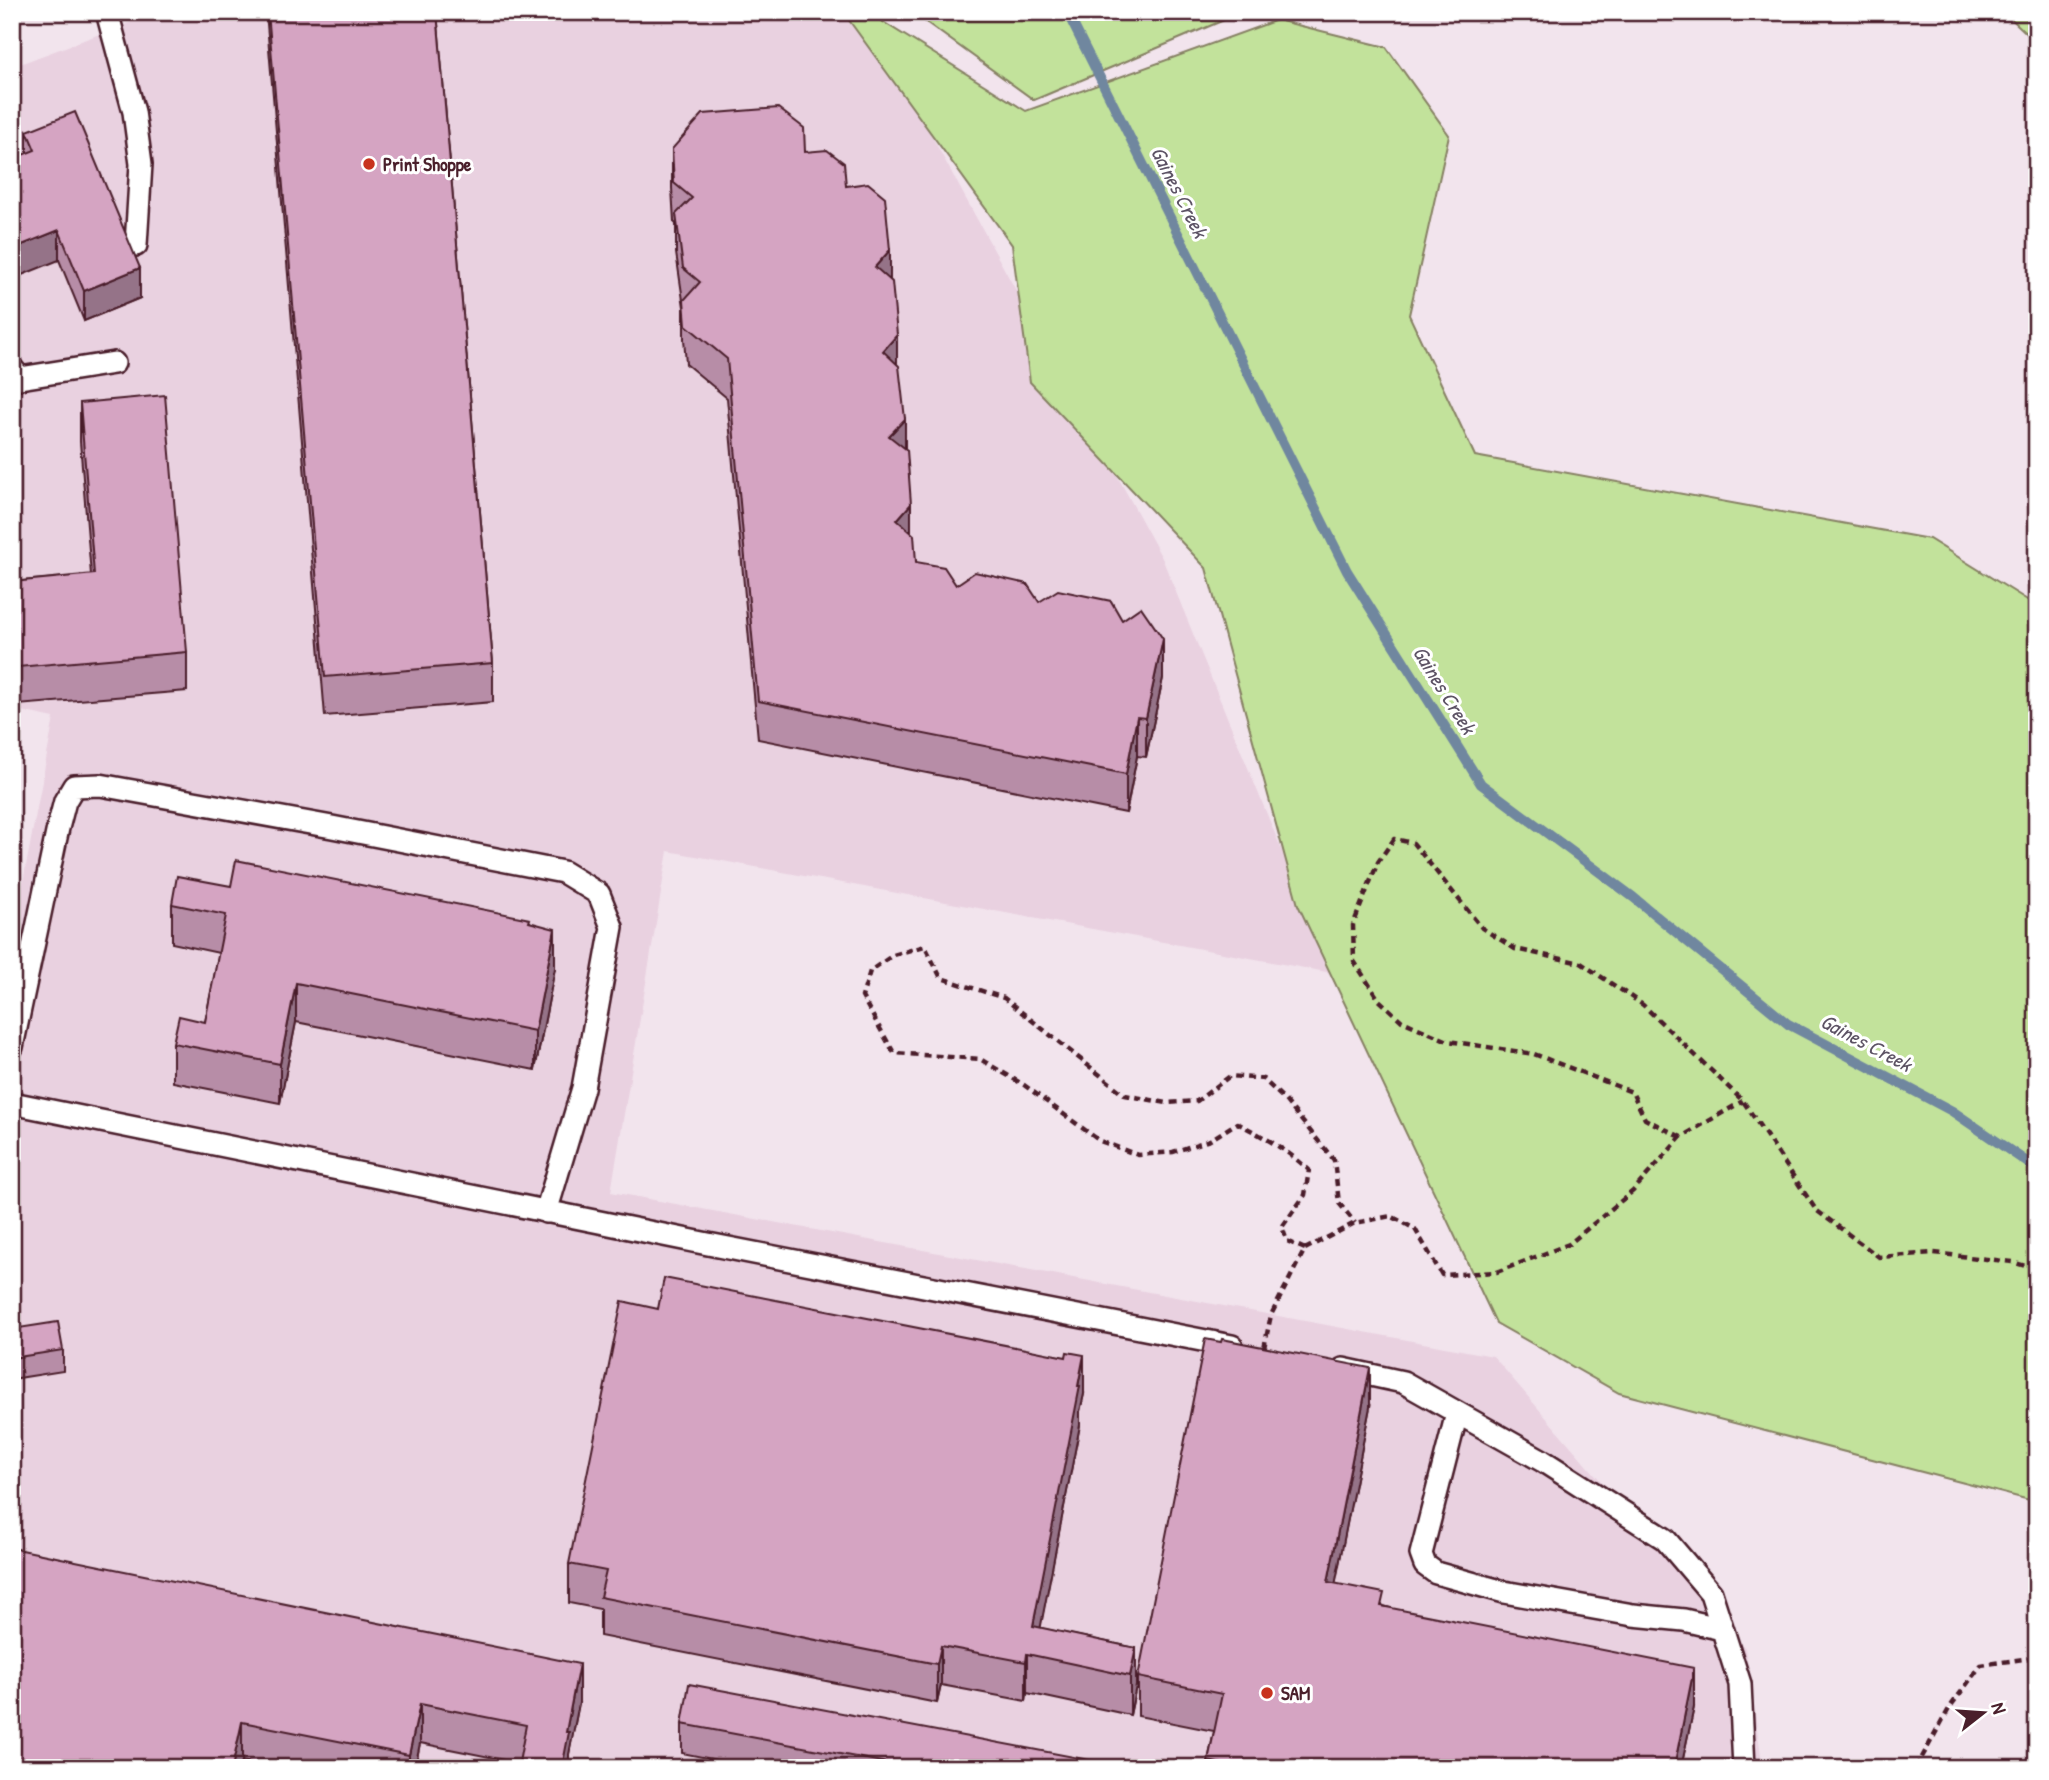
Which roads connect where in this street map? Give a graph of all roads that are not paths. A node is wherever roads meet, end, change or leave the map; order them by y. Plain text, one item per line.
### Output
1 (107, 12) edge
2 (136, 245) dead end
3 (114, 363) dead end
4 (12, 368) edge
5 (12, 1047) edge
6 (12, 1103) edge
7 (546, 1212) junction
8 (1263, 1352) edge
9 (1326, 1366) edge
10 (1457, 1413) junction
11 (1723, 1629) junction
12 (1744, 1768) edge

1 - 2 lane
3 - 4 lane
5 - 7 lane
6 - 7 lane
7 - 8 lane
9 - 10 lane
10 - 11 lane
10 - 11 lane
11 - 12 lane

